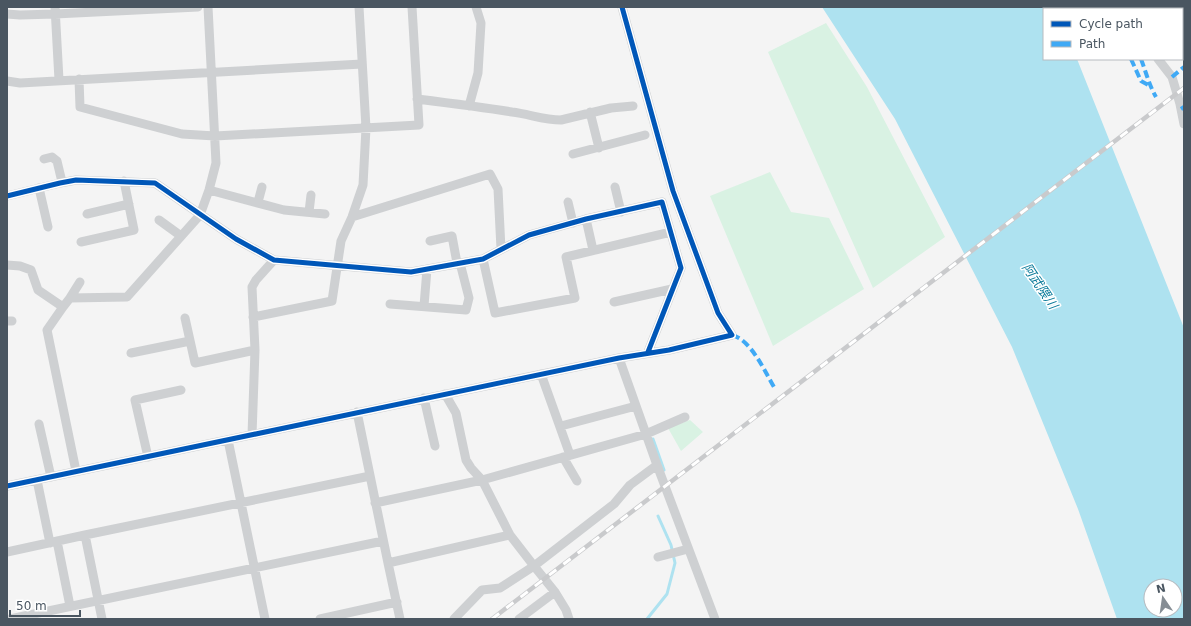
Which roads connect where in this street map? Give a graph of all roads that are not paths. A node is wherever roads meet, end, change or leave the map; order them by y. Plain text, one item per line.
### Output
1 (198, 7) edge
2 (208, 7) edge
3 (359, 7) edge
4 (412, 7) edge
5 (476, 7) edge
6 (622, 7) edge
7 (55, 10) edge
8 (7, 14) edge
9 (1159, 60) edge
10 (362, 64) junction
11 (212, 72) junction
12 (79, 79) junction
13 (60, 80) junction
14 (7, 82) edge
15 (417, 99) junction
16 (469, 106) junction
17 (634, 106) dead end
18 (590, 112) junction
19 (1184, 124) edge
20 (366, 128) junction
21 (644, 135) dead end
22 (215, 136) junction
23 (599, 148) junction
24 (573, 154) dead end
25 (44, 158) dead end
26 (124, 181) junction
27 (62, 182) junction
28 (615, 186) dead end
29 (262, 187) dead end
30 (39, 188) junction
31 (209, 190) junction
32 (311, 195) dead end
33 (7, 196) edge
34 (258, 202) junction
35 (568, 202) dead end
36 (129, 204) junction
37 (309, 212) junction
38 (621, 212) junction
39 (87, 214) dead end
40 (325, 214) dead end
41 (200, 215) junction
42 (352, 217) junction
43 (586, 219) junction
44 (159, 220) dead end
45 (573, 223) junction
46 (48, 227) dead end
47 (671, 232) junction
48 (181, 236) junction
49 (430, 241) dead end
50 (82, 242) dead end
51 (501, 249) junction
52 (593, 250) junction
53 (483, 259) junction
54 (274, 260) junction
55 (459, 263) junction
56 (7, 265) edge
57 (337, 266) junction
58 (427, 269) junction
59 (80, 282) dead end
60 (672, 289) junction
61 (70, 298) junction
62 (614, 302) dead end
63 (390, 304) dead end
64 (424, 306) junction
65 (63, 307) junction
66 (185, 318) dead end
67 (253, 318) junction
68 (190, 341) junction
69 (255, 350) junction
70 (648, 352) junction
71 (131, 353) dead end
72 (619, 358) junction
73 (541, 374) junction
74 (181, 390) dead end
75 (445, 394) junction
76 (424, 398) junction
77 (636, 406) junction
78 (357, 412) junction
79 (685, 418) dead end
80 (39, 424) dead end
81 (560, 426) junction
82 (646, 434) junction
83 (252, 435) junction
84 (228, 440) junction
85 (435, 446) dead end
86 (567, 456) junction
87 (148, 457) junction
88 (657, 465) junction
89 (76, 472) junction
90 (370, 476) junction
91 (51, 477) junction
92 (37, 480) junction
93 (482, 480) junction
94 (577, 481) dead end
95 (7, 486) edge
96 (241, 503) junction
97 (376, 503) junction
98 (85, 535) junction
99 (510, 535) junction
100 (383, 541) junction
101 (53, 542) junction
102 (688, 549) junction
103 (7, 552) edge
104 (658, 557) dead end
105 (388, 563) junction
106 (534, 566) junction
107 (254, 567) junction
108 (555, 592) junction
109 (98, 600) junction
110 (397, 602) junction
111 (70, 606) junction
112 (331, 618) edge
113 (10, 619) edge
114 (102, 619) edge
115 (265, 619) edge
116 (320, 619) edge
117 (400, 619) edge
118 (454, 619) edge
119 (519, 619) edge
120 (569, 619) edge
121 (715, 619) edge

1 - 7 street
2 - 11 street
3 - 10 street
4 - 15 street
5 - 16 street
6 - 70 street
7 - 8 street
7 - 13 street
9 - 19 street
10 - 11 street
10 - 20 street
11 - 12 street
11 - 22 street
12 - 13 street
12 - 22 street
13 - 14 street
15 - 16 street
15 - 20 street
16 - 18 street
17 - 18 street
18 - 23 street
20 - 22 street
20 - 42 street
21 - 23 street
22 - 31 street
23 - 24 street
25 - 27 street
26 - 27 street
26 - 36 street
26 - 41 street
27 - 30 street
28 - 38 street
29 - 34 street
30 - 33 street
30 - 46 street
31 - 34 street
31 - 41 street
32 - 37 street
34 - 37 street
35 - 45 street
36 - 39 street
36 - 50 street
37 - 40 street
38 - 43 street
38 - 47 street
41 - 48 street
41 - 54 street
42 - 51 street
42 - 57 street
43 - 45 street
43 - 52 street
44 - 48 street
45 - 51 street
47 - 52 street
47 - 60 street
48 - 61 street
49 - 55 street
51 - 53 street
52 - 53 street
53 - 55 street
54 - 57 street
54 - 67 street
55 - 58 street
55 - 64 street
56 - 65 street
57 - 58 street
57 - 67 street
58 - 64 street
59 - 61 street
60 - 62 street
60 - 70 street
61 - 65 street
63 - 64 street
65 - 89 street
66 - 68 street
67 - 69 street
68 - 69 street
68 - 71 street
69 - 83 street
70 - 72 street
72 - 73 street
72 - 77 street
73 - 75 street
73 - 81 street
74 - 87 street
75 - 76 street
75 - 93 street
76 - 78 street
76 - 85 street
77 - 81 street
77 - 82 street
78 - 83 street
78 - 90 street
79 - 82 street
80 - 91 street
81 - 86 street
82 - 86 street
82 - 88 street
83 - 84 street
84 - 87 street
84 - 96 street
86 - 93 street
86 - 94 street
87 - 89 street
88 - 102 street
88 - 106 street
89 - 91 street
90 - 96 street
90 - 97 street
91 - 92 street
92 - 95 street
92 - 101 street
93 - 97 street
93 - 99 street
96 - 98 street
96 - 107 street
97 - 100 street
98 - 101 street
98 - 109 street
99 - 105 street
99 - 106 street
100 - 105 street
100 - 107 street
101 - 103 street
101 - 111 street
102 - 104 street
102 - 121 street
105 - 110 street
106 - 108 street
106 - 118 street
107 - 109 street
107 - 115 street
108 - 119 street
108 - 120 street
109 - 111 street
109 - 114 street
110 - 112 street
110 - 117 street
111 - 113 street
112 - 116 street

